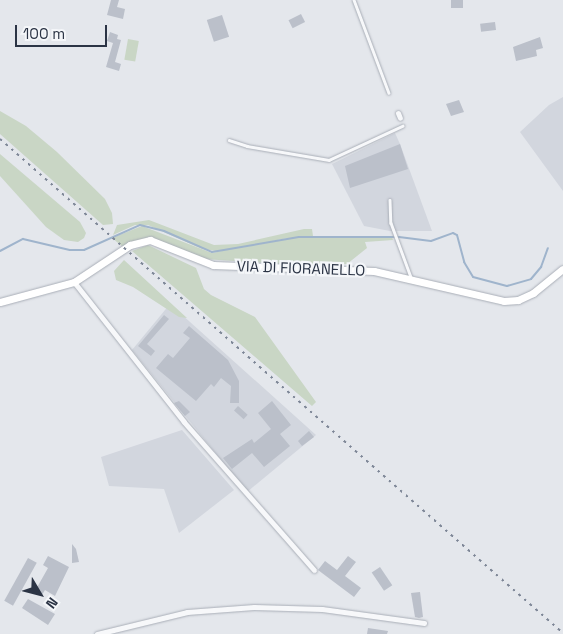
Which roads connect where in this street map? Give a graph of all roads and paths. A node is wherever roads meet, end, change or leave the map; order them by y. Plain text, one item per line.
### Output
1 (354, 0) edge
2 (389, 93) dead end
3 (402, 126) dead end
4 (229, 140) dead end
5 (390, 200) dead end
6 (563, 269) edge
7 (411, 279) junction
8 (74, 282) junction
9 (0, 302) edge
10 (314, 570) dead end
11 (424, 623) dead end
12 (96, 634) edge

1 - 2 lane
3 - 4 lane
5 - 7 lane
6 - 7 street, VIA DI FIORANELLO
7 - 8 street, VIA DI FIORANELLO
8 - 9 street, VIA DI FIORANELLO
8 - 10 street
11 - 12 street

